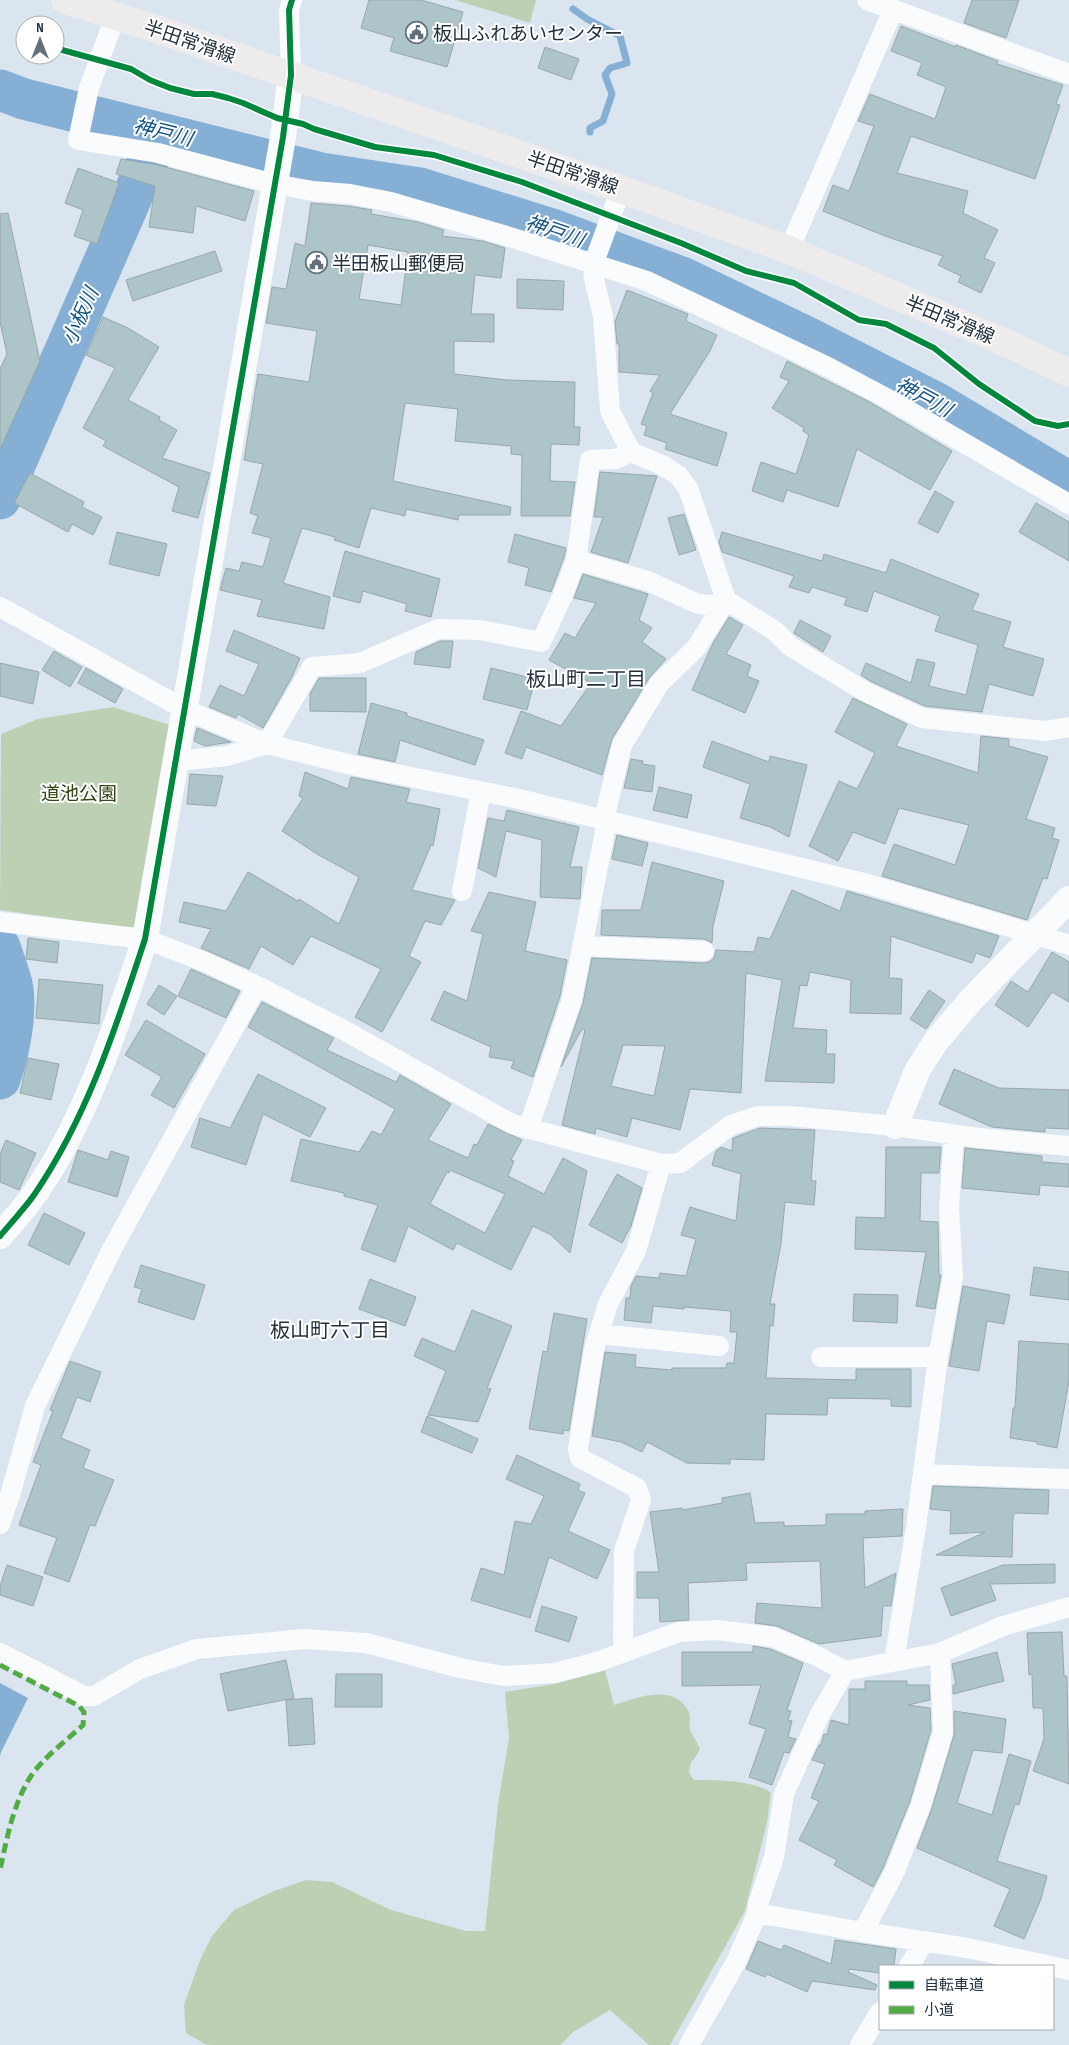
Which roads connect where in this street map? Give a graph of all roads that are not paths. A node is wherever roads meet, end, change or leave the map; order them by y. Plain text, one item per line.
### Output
1 (66, 0) edge
2 (292, 0) edge
3 (867, 0) edge
4 (893, 10) junction
5 (115, 16) junction
6 (1069, 74) edge
7 (291, 75) junction
8 (275, 181) junction
9 (621, 189) junction
10 (789, 250) junction
11 (594, 262) junction
12 (1069, 373) edge
13 (631, 452) junction
14 (1069, 504) edge
15 (576, 560) junction
16 (726, 600) junction
17 (0, 608) edge
18 (186, 710) junction
19 (1069, 727) edge
20 (267, 744) junction
21 (177, 761) junction
22 (481, 792) junction
23 (605, 820) junction
24 (462, 892) dead end
25 (1069, 898) edge
26 (2, 922) edge
27 (1034, 936) junction
28 (145, 939) junction
29 (1069, 945) edge
30 (582, 946) junction
31 (704, 951) dead end
32 (257, 986) junction
33 (895, 1126) junction
34 (528, 1128) junction
35 (954, 1135) junction
36 (1069, 1146) edge
37 (661, 1164) junction
38 (0, 1236) edge
39 (599, 1334) junction
40 (719, 1346) dead end
41 (821, 1356) dead end
42 (938, 1357) junction
43 (923, 1474) junction
44 (1069, 1479) edge
45 (0, 1524) edge
46 (1069, 1607) edge
47 (623, 1652) junction
48 (0, 1653) edge
49 (940, 1653) junction
50 (894, 1661) junction
51 (845, 1671) junction
52 (757, 1914) junction
53 (863, 1932) junction
54 (925, 1941) junction
55 (910, 1965) edge
56 (1046, 1965) edge
57 (1054, 1967) edge
58 (1069, 1970) edge
59 (879, 2014) edge
60 (690, 2045) edge
61 (860, 2045) edge

1 - 5 main road, 半田常滑線
2 - 7 street
3 - 4 street
4 - 6 street
4 - 10 street
5 - 7 main road, 半田常滑線
5 - 8 street
7 - 8 street
7 - 9 main road, 半田常滑線
8 - 11 street
8 - 18 street
9 - 10 main road, 半田常滑線
9 - 11 street
10 - 12 main road, 半田常滑線
11 - 13 street
11 - 14 street
13 - 15 street
13 - 16 street
15 - 16 street
15 - 20 street
16 - 19 street
16 - 23 street
17 - 18 street
18 - 20 street
18 - 21 street
20 - 21 street
20 - 22 street
21 - 28 street
22 - 23 street
22 - 24 street
23 - 27 street
23 - 30 street
25 - 27 street
26 - 28 street
27 - 29 street
27 - 33 street
28 - 32 street
28 - 38 street
30 - 31 street
30 - 34 street
32 - 34 street
32 - 45 street
33 - 35 street
33 - 37 street
34 - 37 street
35 - 36 street
35 - 42 street
37 - 39 street
39 - 40 street
39 - 47 street
41 - 42 street
42 - 43 street
43 - 44 street
43 - 50 street
46 - 49 street
47 - 48 street
47 - 51 street
49 - 50 street
49 - 53 street
50 - 51 street
51 - 52 street
52 - 53 street
52 - 60 street
53 - 54 street
54 - 55 street
54 - 56 street
57 - 58 street
59 - 61 street

